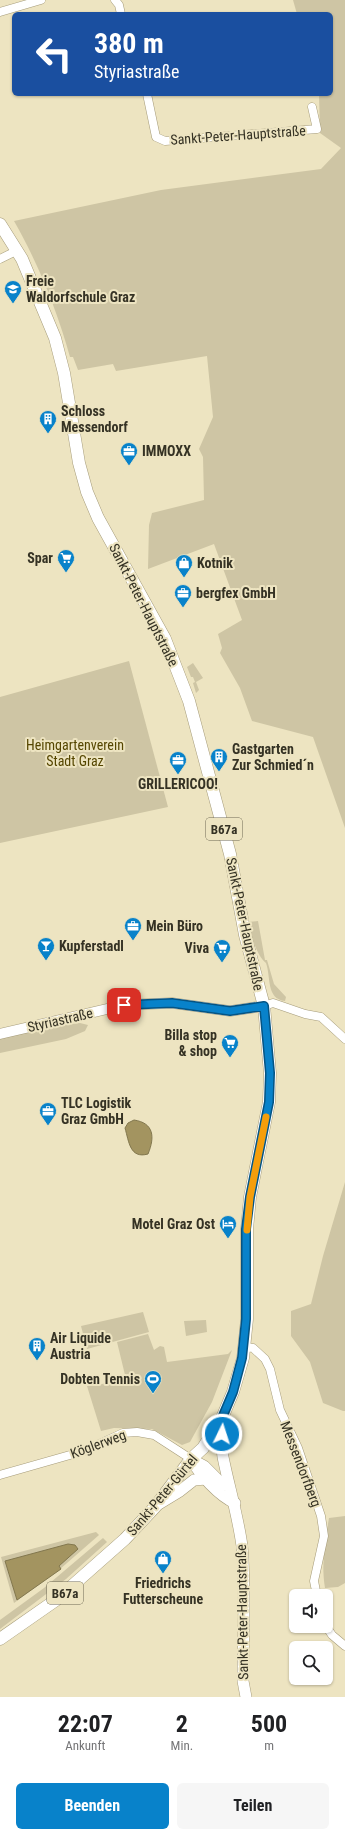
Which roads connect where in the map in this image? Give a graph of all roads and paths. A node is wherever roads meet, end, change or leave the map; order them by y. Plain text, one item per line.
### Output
1 (41, 0) edge
2 (115, 0) edge
3 (0, 12) edge
4 (120, 12) edge
5 (146, 96) edge
6 (312, 107) dead end
7 (0, 224) edge
8 (18, 250) junction
9 (0, 259) edge
10 (264, 1006) junction
11 (0, 1034) edge
12 (345, 1039) edge
13 (244, 1347) junction
14 (222, 1418) junction
15 (192, 1459) junction
16 (0, 1475) edge
17 (206, 1479) junction
18 (233, 1498) junction
19 (155, 1507) junction
20 (316, 1589) edge
21 (331, 1633) edge
22 (0, 1640) edge
23 (345, 1646) edge
24 (246, 1697) edge

1 - 3 street
2 - 4 street
5 - 6 street, Sankt-Peter-Hauptstraße
7 - 8 main road, Sankt-Peter-Hauptstraße / B67a
8 - 9 street
8 - 10 main road, Sankt-Peter-Hauptstraße / B67a
10 - 11 street, Styriastraße
10 - 12 street
10 - 13 main road, Sankt-Peter-Hauptstraße / B67a
13 - 14 main road, Sankt-Peter-Hauptstraße / B67a
13 - 20 street, Messendorfberg
14 - 15 main road, Sankt-Peter-Gürtel / B67a
14 - 18 main road, Sankt-Peter-Hauptstraße
15 - 16 street, Köglerweg
15 - 17 main road
15 - 18 main road
15 - 19 main road, Sankt-Peter-Gürtel / B67a
17 - 18 main road
17 - 19 main road
18 - 24 main road, Sankt-Peter-Hauptstraße
19 - 22 main road, Sankt-Peter-Gürtel / B67a
21 - 23 street

